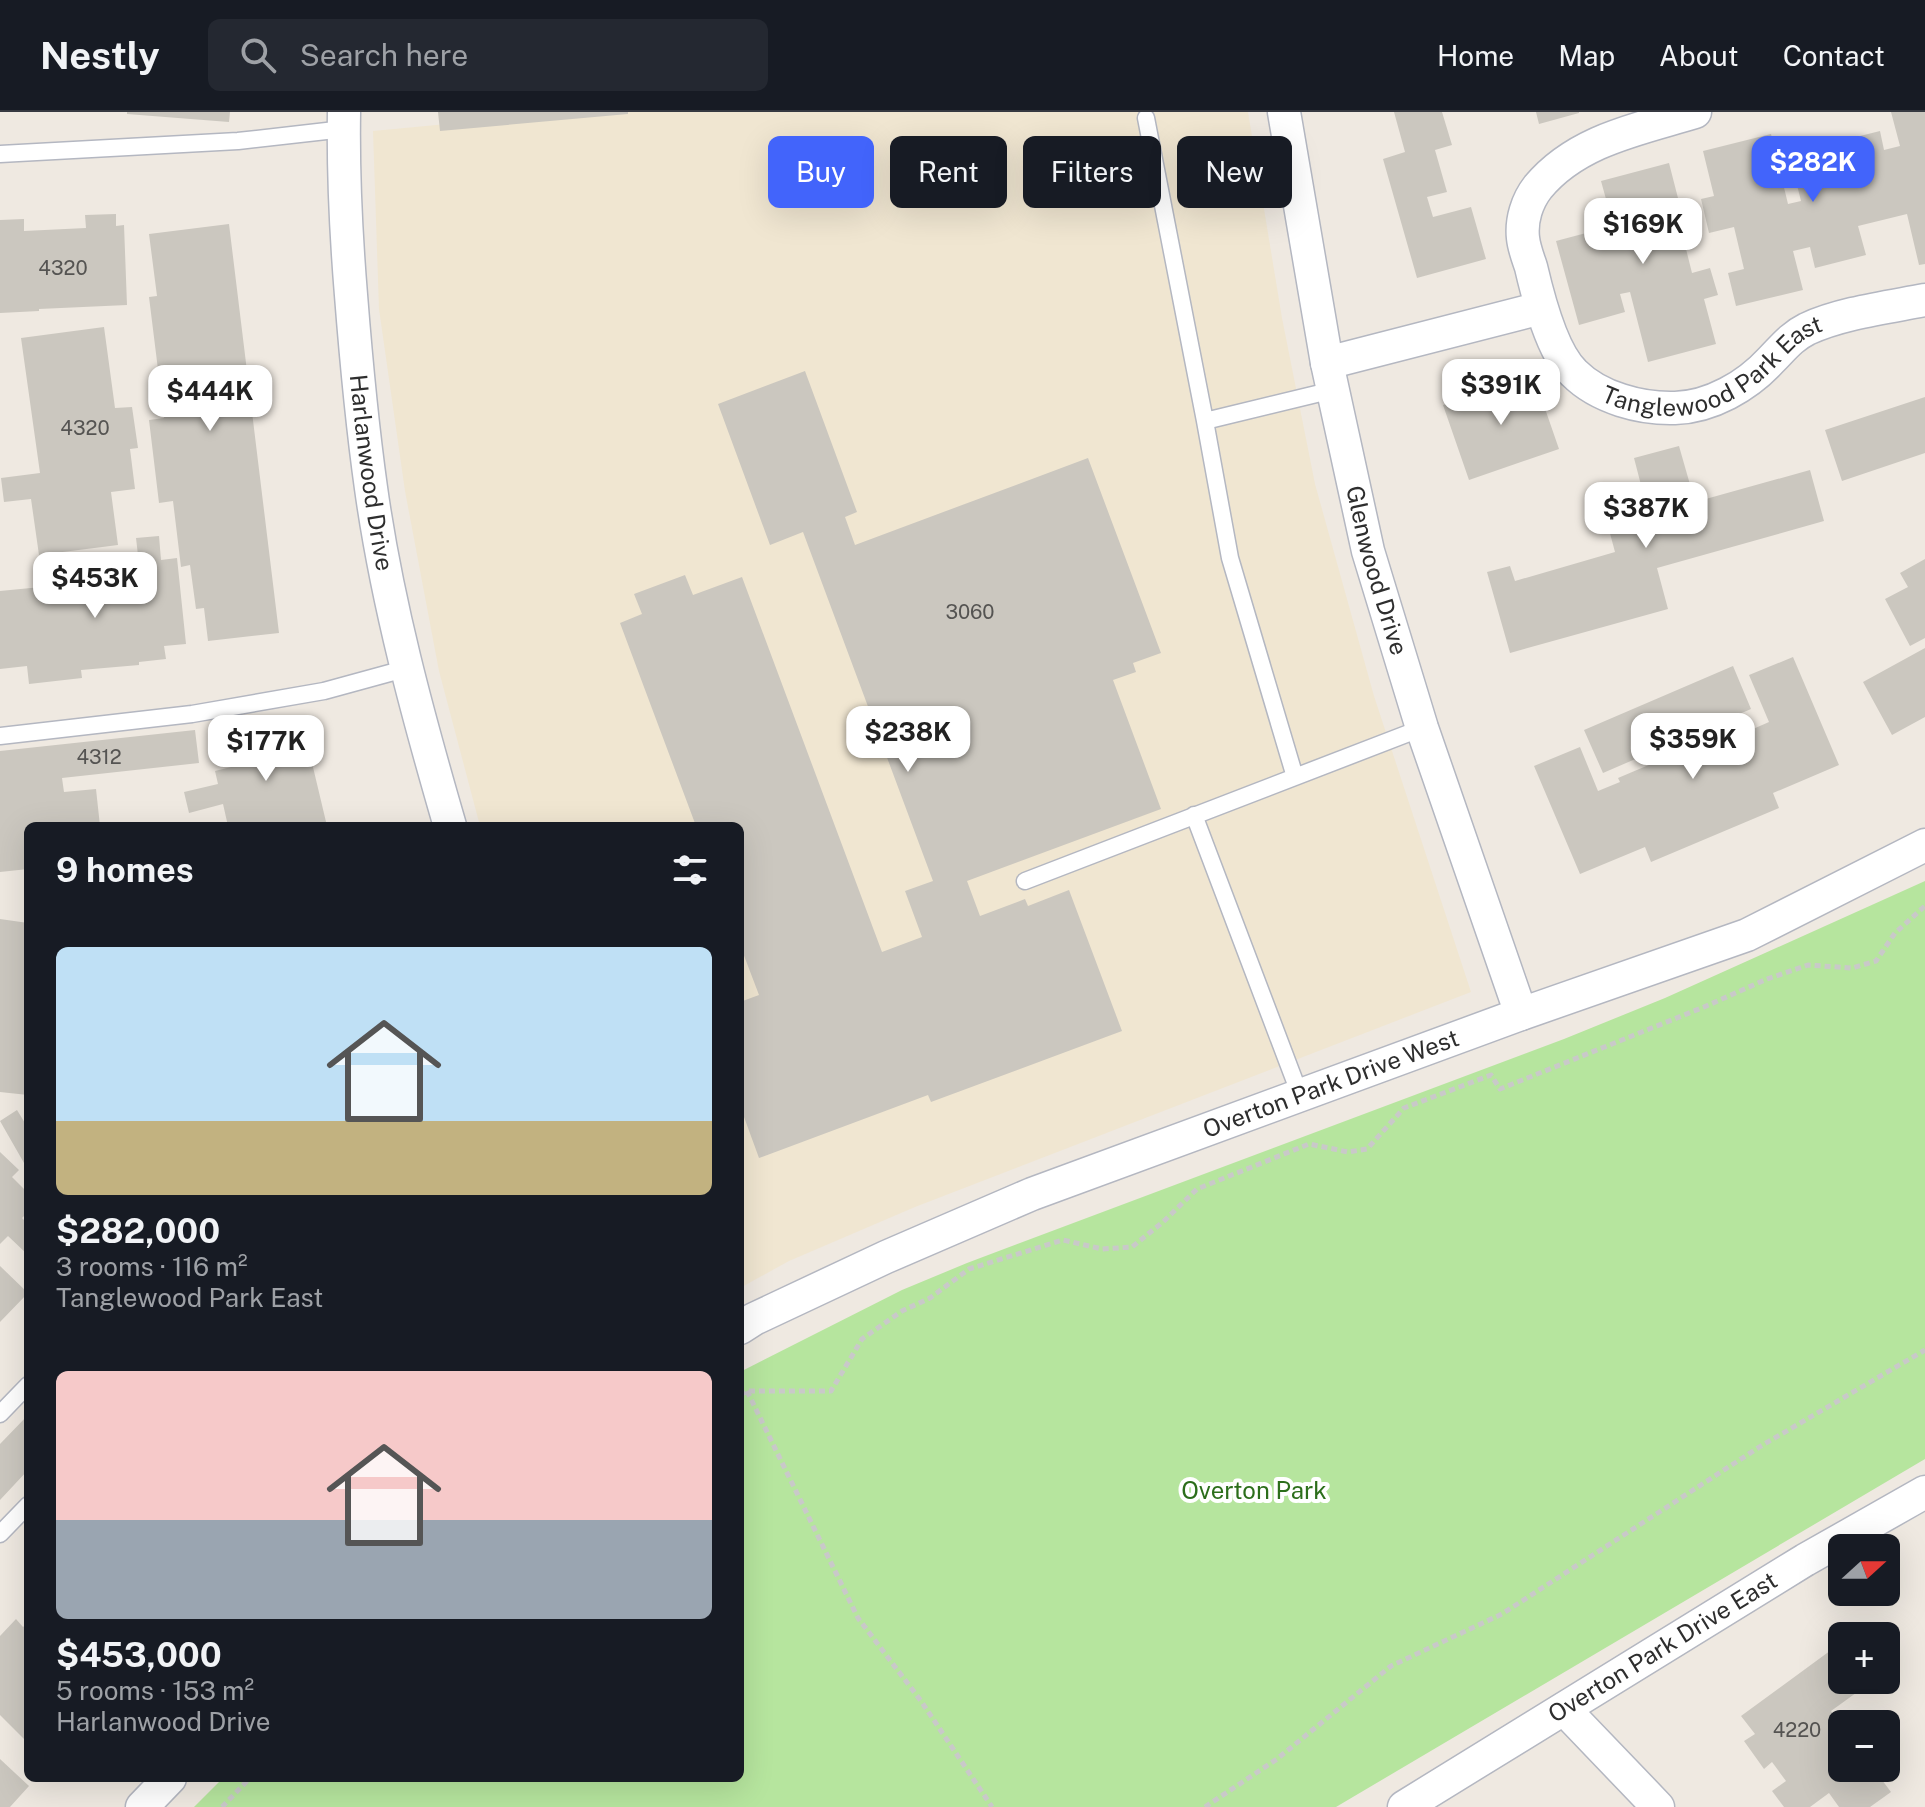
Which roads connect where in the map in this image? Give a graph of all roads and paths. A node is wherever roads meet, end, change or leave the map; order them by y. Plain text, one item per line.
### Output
1 (1284, 112) edge
2 (1695, 112) edge
3 (1146, 118) dead end
4 (344, 121) edge
5 (0, 154) edge
6 (1925, 300) edge
7 (1541, 308) junction
8 (1330, 376) junction
9 (1205, 421) junction
10 (408, 668) junction
11 (1422, 728) junction
12 (0, 736) edge
13 (1295, 777) junction
14 (1194, 815) junction
15 (449, 822) edge
16 (1925, 845) edge
17 (1025, 881) dead end
18 (1925, 906) edge
19 (1521, 1014) junction
20 (1300, 1095) junction
21 (744, 1325) edge
22 (1925, 1350) edge
23 (24, 1389) edge
24 (747, 1391) junction
25 (744, 1393) edge
26 (0, 1414) edge
27 (1925, 1492) edge
28 (24, 1509) edge
29 (0, 1534) edge
30 (1564, 1709) junction
31 (166, 1782) edge
32 (246, 1782) edge
33 (142, 1807) edge
34 (222, 1807) edge
35 (992, 1807) edge
36 (1205, 1807) edge
37 (1404, 1807) edge
38 (1658, 1807) edge

1 - 8 street, Glenwood Drive
2 - 7 street, Tanglewood Park East
3 - 9 lane
4 - 5 lane
4 - 10 street, Harlanwood Drive
6 - 7 street, Tanglewood Park East
7 - 8 street
8 - 9 lane
8 - 11 street, Glenwood Drive
9 - 13 lane
10 - 12 lane
10 - 15 street, Harlanwood Drive
11 - 13 lane
11 - 19 street, Glenwood Drive
13 - 14 lane
14 - 17 lane
14 - 20 lane
16 - 19 street, Overton Park Drive West
18 - 24 path
19 - 20 street, Overton Park Drive West
20 - 21 street, Overton Park Drive West
22 - 36 path
23 - 26 lane
24 - 25 path
24 - 35 path
27 - 30 street, Overton Park Drive East
28 - 29 lane
30 - 37 street, Overton Park Drive East
30 - 38 street
31 - 33 street
32 - 34 path

